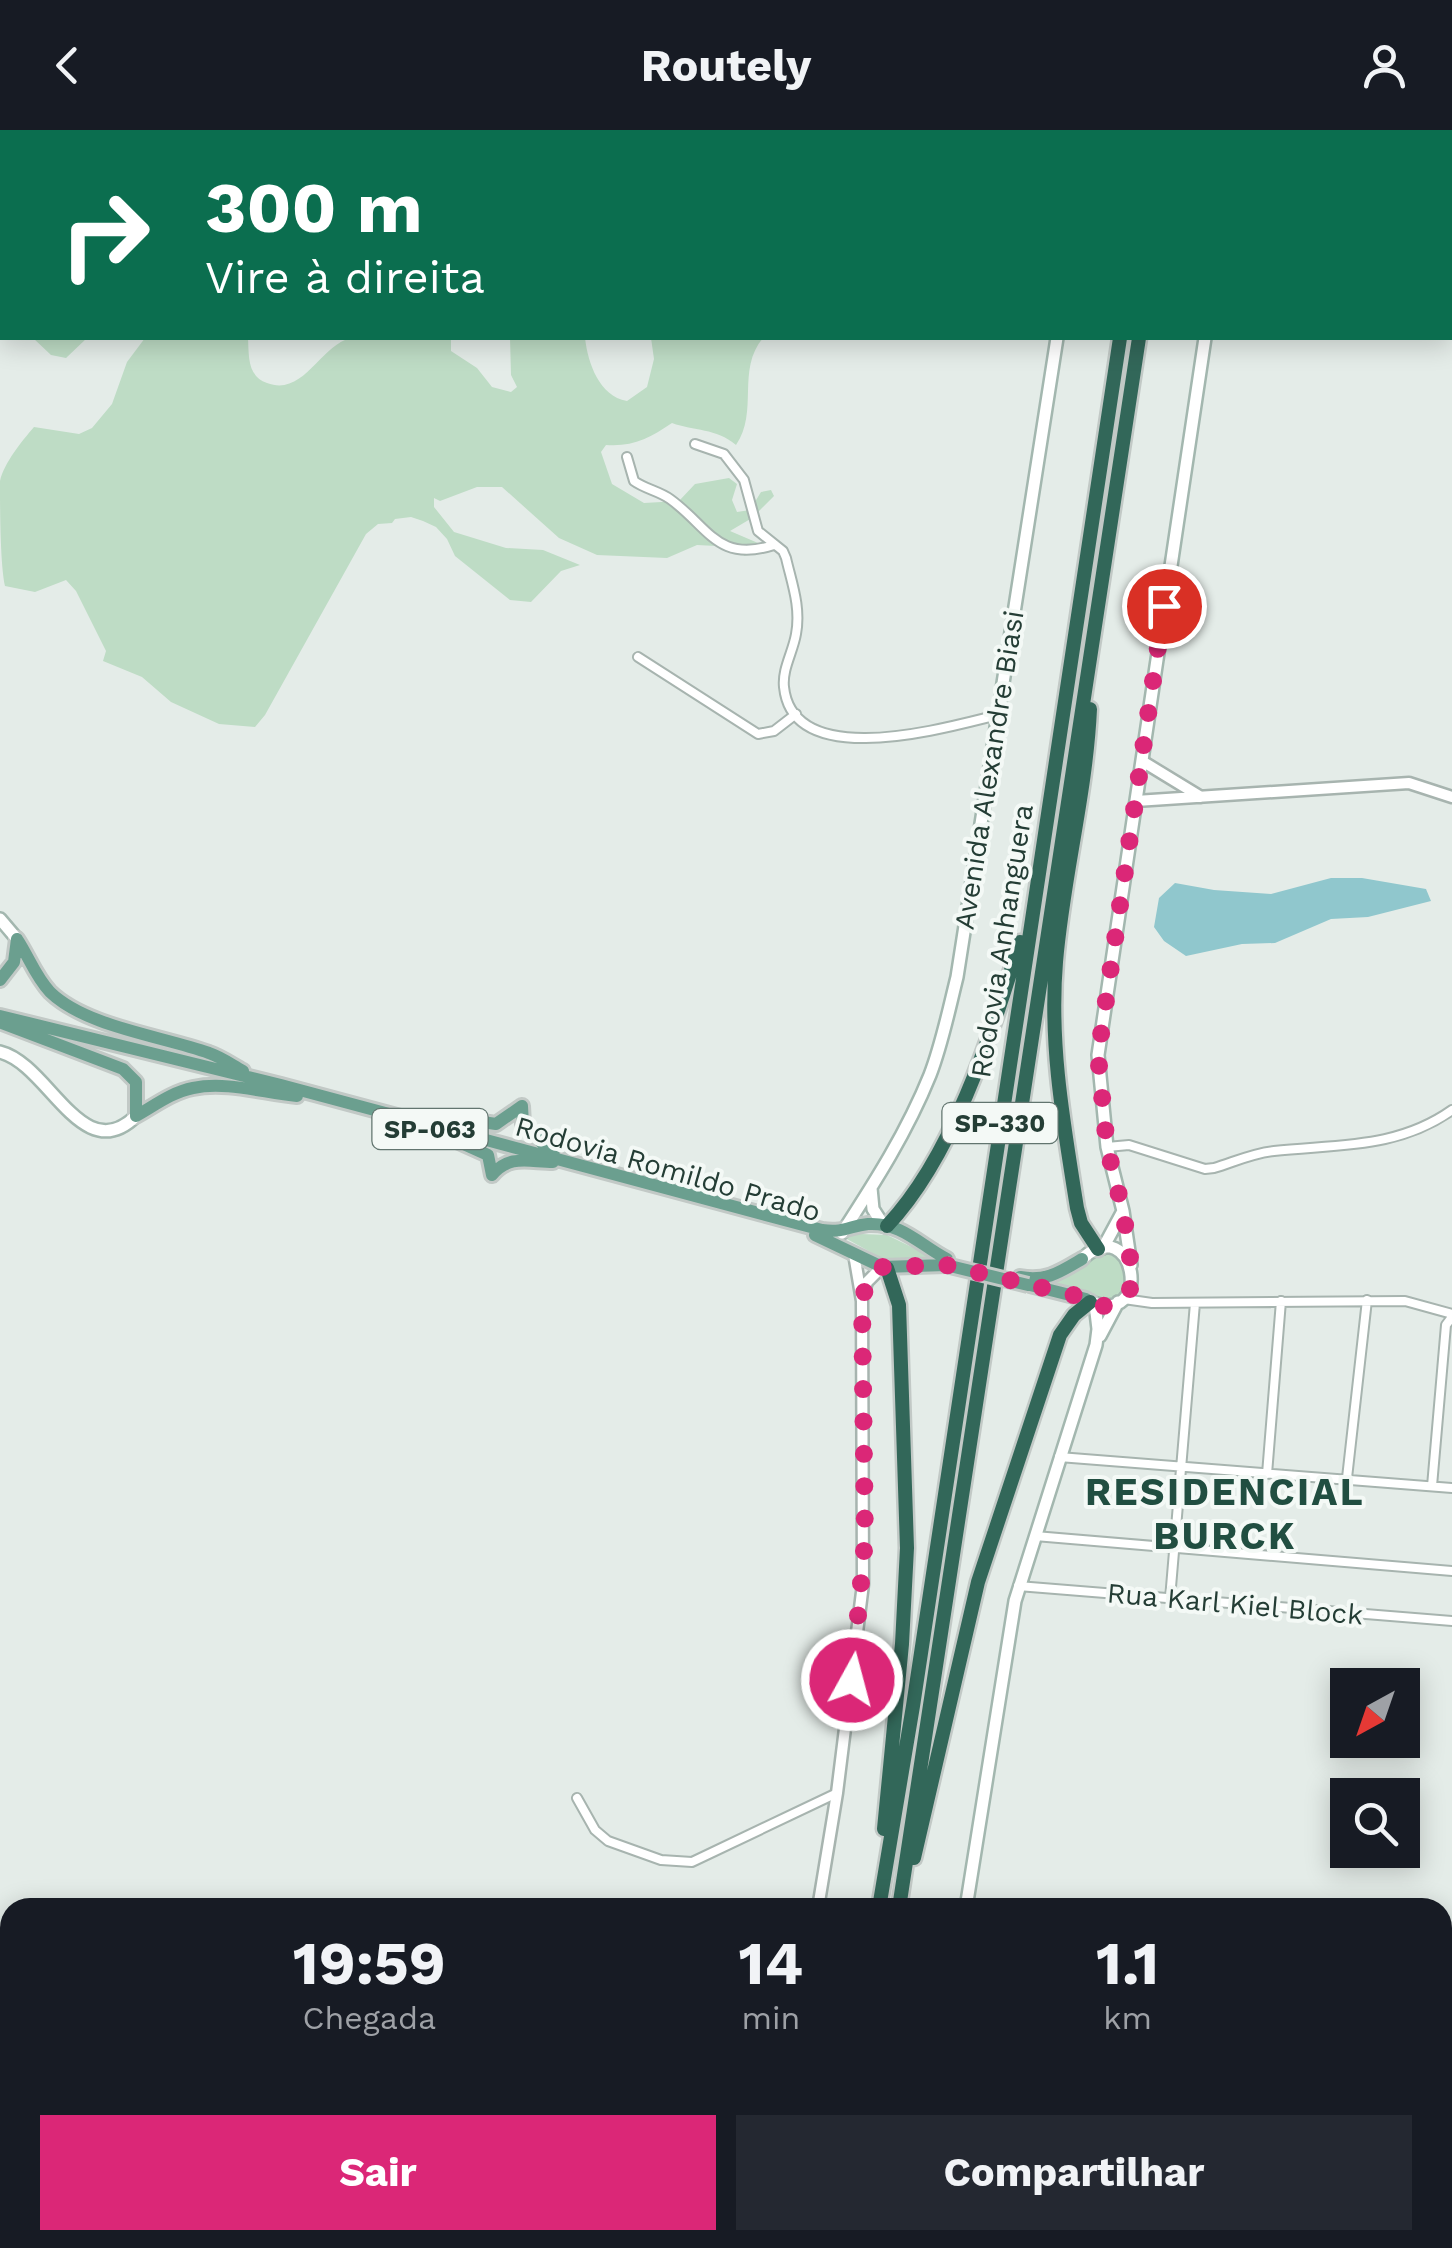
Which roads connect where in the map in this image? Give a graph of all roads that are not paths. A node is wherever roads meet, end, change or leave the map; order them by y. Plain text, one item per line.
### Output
1 (1057, 340) edge
2 (1120, 340) edge
3 (1139, 340) edge
4 (1205, 340) edge
5 (695, 444) dead end
6 (626, 457) dead end
7 (774, 546) junction
8 (1092, 644) junction
9 (638, 657) dead end
10 (796, 714) junction
11 (998, 715) junction
12 (1142, 761) junction
13 (1202, 797) junction
14 (1452, 797) edge
15 (1136, 801) junction
16 (1034, 898) junction
17 (0, 919) edge
18 (18, 939) junction
19 (0, 980) edge
20 (0, 1019) edge
21 (0, 1052) edge
22 (256, 1079) junction
23 (297, 1096) junction
24 (1452, 1110) edge
25 (136, 1116) junction
26 (432, 1127) junction
27 (1107, 1147) junction
28 (555, 1160) junction
29 (871, 1187) junction
30 (1123, 1211) junction
31 (885, 1226) junction
32 (842, 1233) junction
33 (1100, 1248) junction
34 (854, 1254) junction
35 (1082, 1259) joint
36 (946, 1262) junction
37 (1131, 1266) junction
38 (885, 1268) junction
39 (1024, 1281) junction
40 (1121, 1300) junction
41 (1367, 1300) junction
42 (862, 1301) junction
43 (1090, 1301) junction
44 (1281, 1301) junction
45 (1195, 1303) junction
46 (1452, 1316) edge
47 (1096, 1344) junction
48 (1059, 1457) junction
49 (1179, 1466) junction
50 (1266, 1474) junction
51 (1347, 1478) junction
52 (1432, 1486) junction
53 (1452, 1488) edge
54 (1034, 1536) junction
55 (1173, 1550) junction
56 (1452, 1571) edge
57 (1018, 1586) junction
58 (1170, 1599) junction
59 (1452, 1621) edge
60 (836, 1794) junction
61 (578, 1798) dead end
62 (820, 1898) edge
63 (879, 1898) edge
64 (880, 1898) edge
65 (902, 1898) edge
66 (902, 1898) edge
67 (968, 1898) edge

1 - 11 main road, Avenida Alexandre Biasi
2 - 16 highway, Rodovia Anhanguera / SP-330
3 - 8 highway, Rodovia Anhanguera / SP-330
4 - 12 main road
5 - 7 street
6 - 7 street
7 - 10 street
8 - 33 highway
8 - 65 highway, Rodovia Anhanguera / SP-330
9 - 10 street
10 - 11 street
11 - 29 main road, Avenida Alexandre Biasi
12 - 13 street
12 - 15 main road
13 - 14 street
13 - 15 street
15 - 27 main road
16 - 31 highway
16 - 64 highway, Rodovia Anhanguera / SP-330
17 - 18 main road
18 - 19 main road
18 - 22 main road
20 - 22 main road, Rodovia Romildo Prado / SP-063
20 - 23 main road, Rodovia Romildo Prado / SP-063
20 - 25 main road
21 - 25 main road
22 - 26 main road, Rodovia Romildo Prado / SP-063
23 - 25 main road
23 - 26 main road, Rodovia Romildo Prado / SP-063
24 - 27 street
26 - 28 main road, Rodovia Romildo Prado / SP-063
26 - 28 main road
26 - 28 main road
27 - 30 main road
28 - 32 main road, Rodovia Romildo Prado / SP-063
28 - 34 main road, Rodovia Romildo Prado / SP-063
29 - 31 main road
29 - 32 main road, Avenida Alexandre Biasi
30 - 33 main road
30 - 37 main road
31 - 32 main road, SP-063
31 - 36 main road, SP-063
33 - 35 main road
33 - 37 main road
34 - 38 main road, SP-063
34 - 42 street
35 - 39 main road, SP-063
36 - 38 main road, SP-063
36 - 39 main road, SP-063, bridge
37 - 40 main road
38 - 42 street
38 - 63 highway
39 - 43 main road, SP-063
40 - 43 main road
40 - 45 street
40 - 47 main road
41 - 44 street
41 - 46 street
41 - 51 street
42 - 60 street
43 - 47 main road
43 - 66 highway
44 - 45 street
44 - 50 street
45 - 49 street
46 - 52 street
47 - 48 main road
48 - 49 street
48 - 54 main road
49 - 50 street
49 - 55 street
50 - 51 street
51 - 52 street
52 - 53 street
54 - 55 street
54 - 57 main road
55 - 56 street
55 - 58 street
57 - 58 street, Rua Karl Kiel Block
57 - 67 main road
58 - 59 street, Rua Karl Kiel Block
60 - 61 street
60 - 62 street

